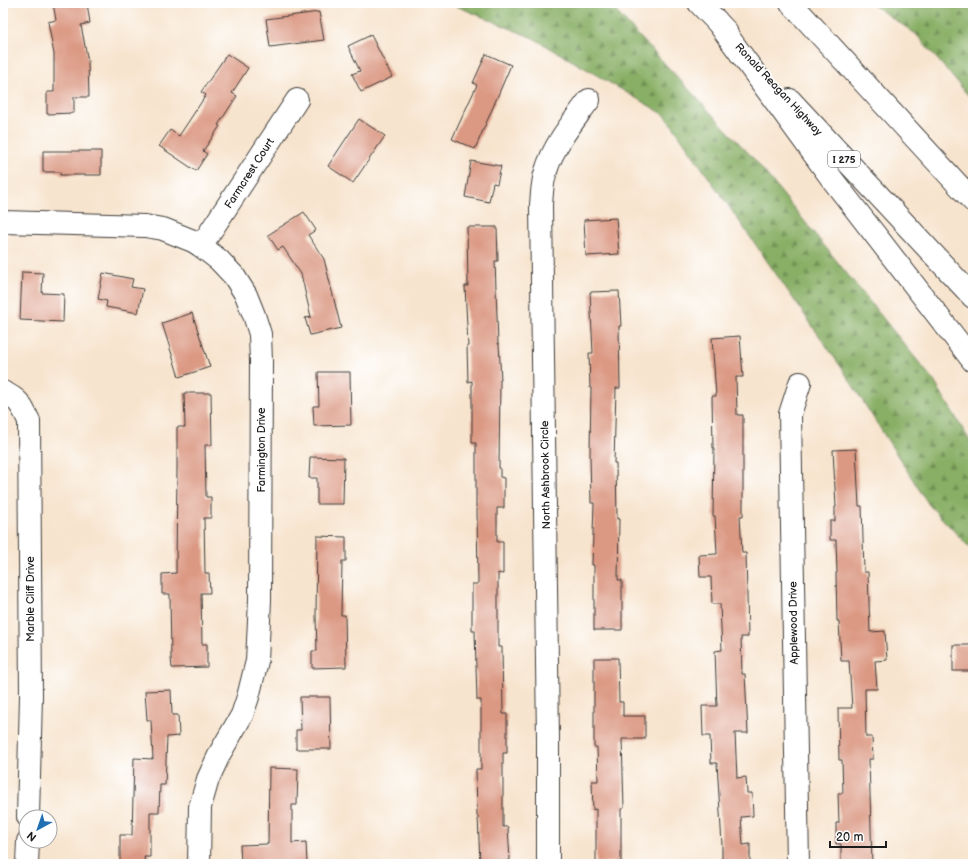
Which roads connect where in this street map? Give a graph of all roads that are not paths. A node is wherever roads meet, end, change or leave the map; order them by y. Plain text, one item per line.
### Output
1 (699, 3) edge
2 (791, 3) edge
3 (716, 20) junction
4 (297, 100) dead end
5 (590, 100) dead end
6 (911, 132) junction
7 (973, 189) edge
8 (973, 201) edge
9 (3, 222) edge
10 (201, 246) junction
11 (973, 297) edge
12 (973, 361) edge
13 (800, 383) dead end
14 (3, 392) edge
15 (28, 809) edge
16 (28, 849) edge
17 (27, 864) edge
18 (199, 864) edge
19 (548, 864) edge
20 (798, 864) edge

1 - 3 main road, Ronald Reagan Highway / I 275
2 - 6 main road
3 - 11 main road, Ronald Reagan Highway / I 275
3 - 12 main road
4 - 10 main road, Farmcrest Court
5 - 19 main road, North Ashbrook Circle
6 - 7 main road
6 - 8 main road
9 - 10 main road, Farmington Drive
10 - 18 main road, Farmington Drive
13 - 20 main road, Applewood Drive
14 - 15 main road, Marble Cliff Drive
16 - 17 main road

